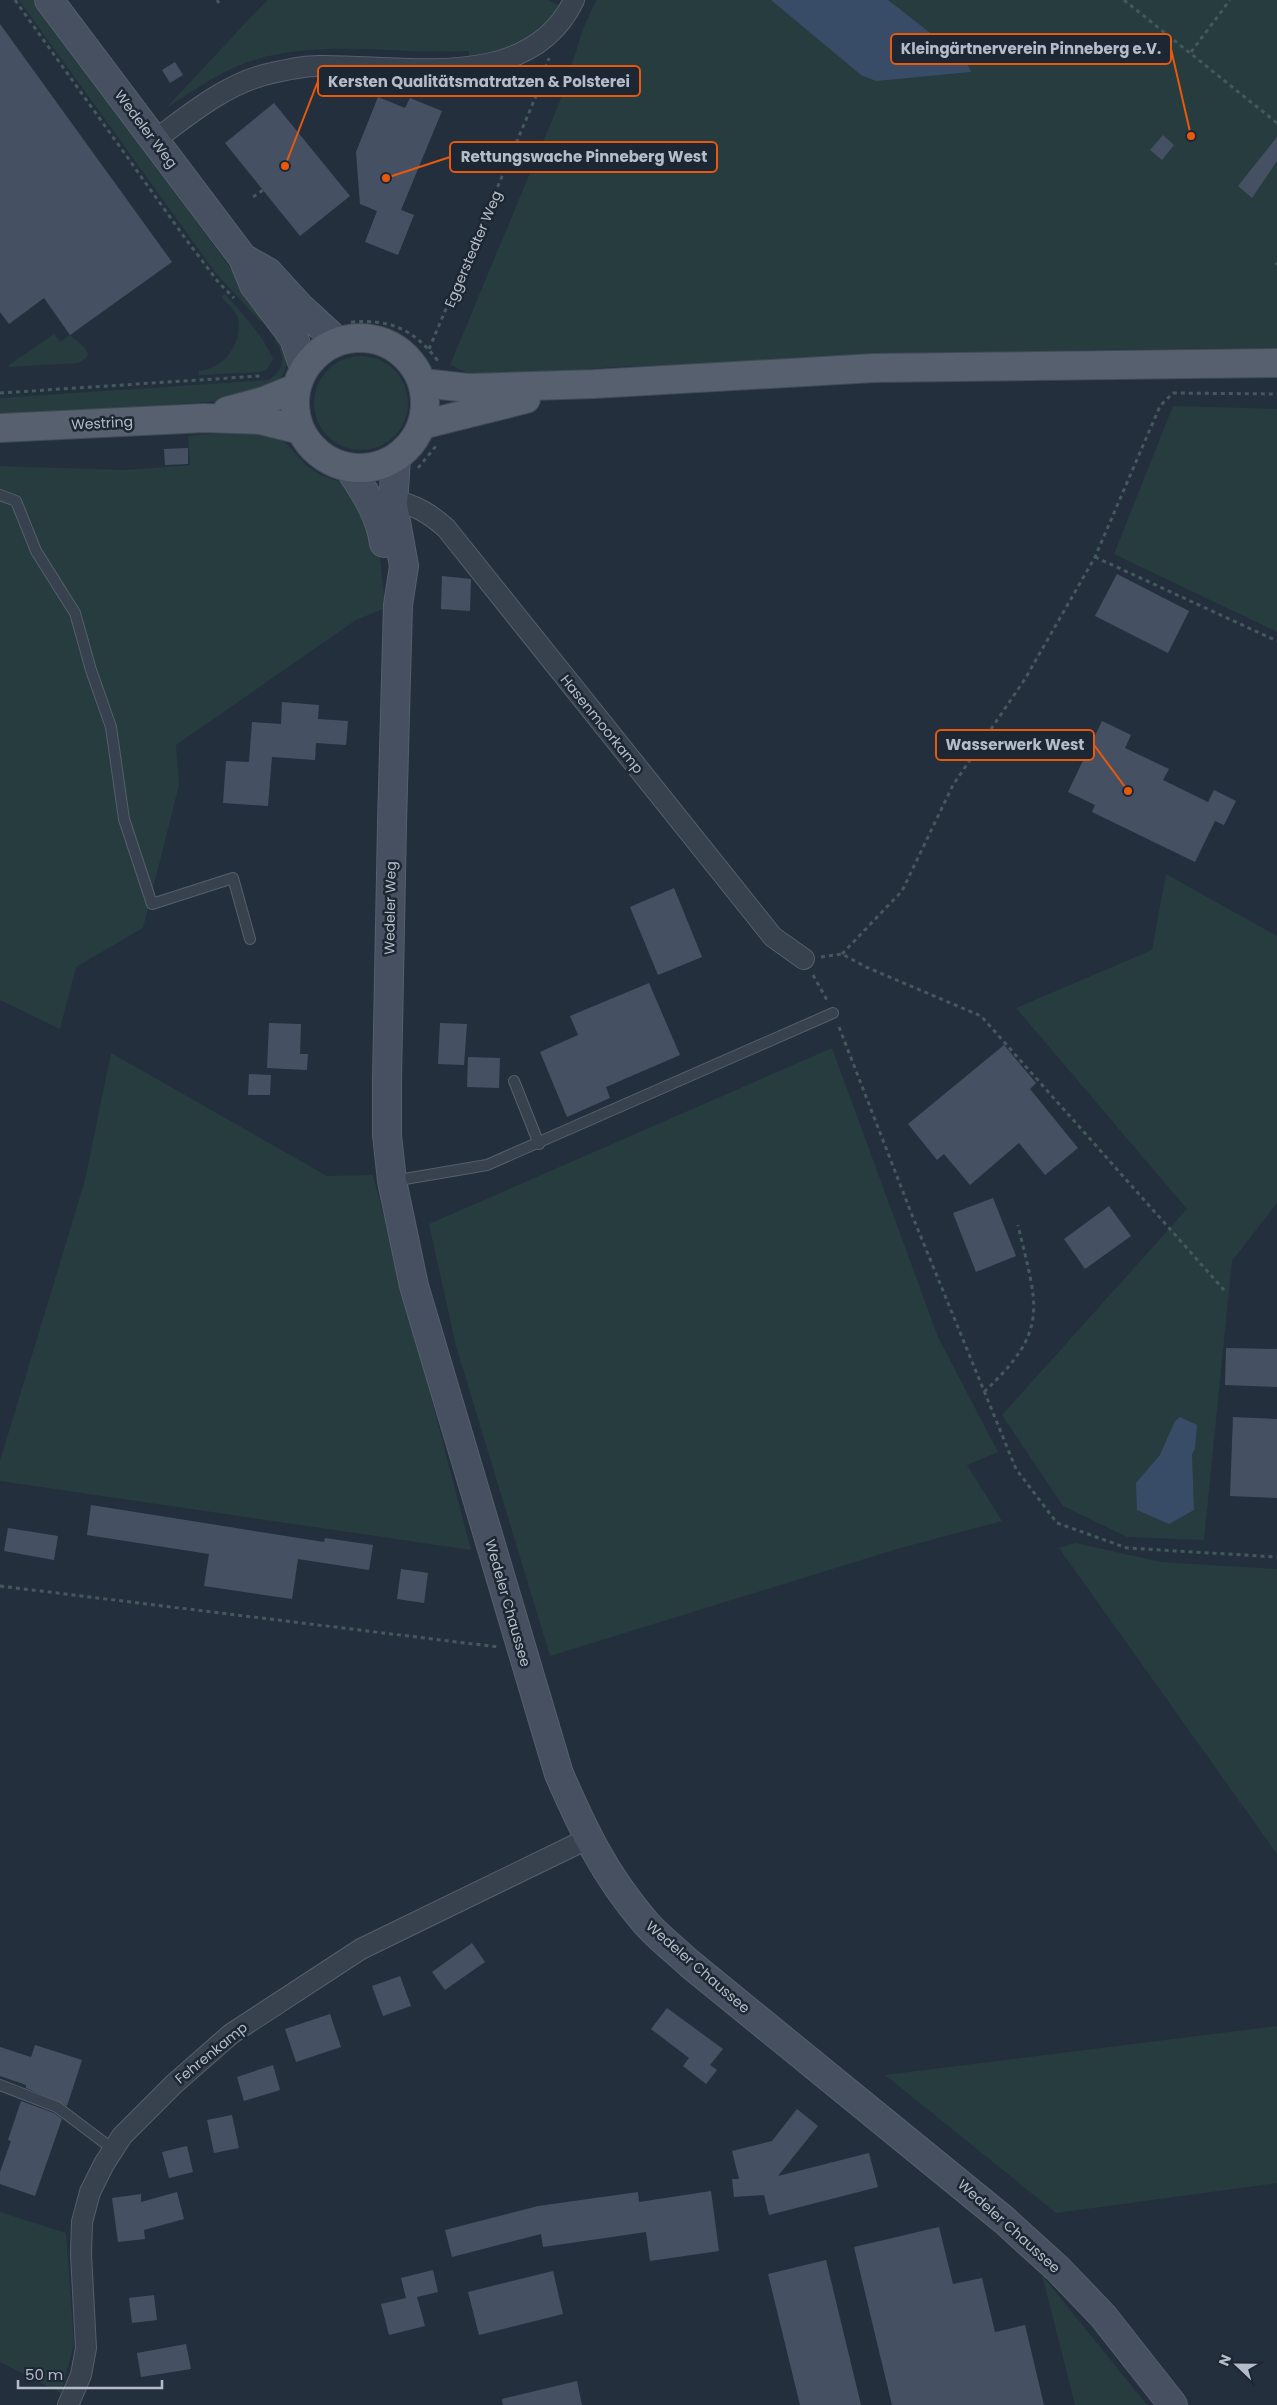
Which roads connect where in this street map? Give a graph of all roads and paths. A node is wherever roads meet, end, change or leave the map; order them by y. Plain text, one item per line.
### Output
1 (15, 0) edge
2 (49, 0) edge
3 (574, 0) edge
4 (1124, 0) edge
5 (1230, 0) edge
6 (551, 34) junction
7 (1191, 52) junction
8 (1277, 123) edge
9 (155, 140) junction
10 (263, 190) dead end
11 (253, 197) dead end
12 (242, 258) junction
13 (240, 304) dead end
14 (341, 331) junction
15 (1277, 363) edge
16 (269, 375) dead end
17 (300, 378) junction
18 (423, 383) junction
19 (594, 384) junction
20 (0, 393) edge
21 (1277, 394) edge
22 (204, 418) junction
23 (0, 428) edge
24 (300, 430) junction
25 (430, 434) junction
26 (396, 458) junction
27 (349, 468) junction
28 (0, 495) edge
29 (401, 501) junction
30 (1095, 557) junction
31 (398, 605) junction
32 (1277, 641) edge
33 (250, 939) dead end
34 (842, 954) junction
35 (804, 959) junction
36 (833, 1012) junction
37 (514, 1081) dead end
38 (539, 1144) junction
39 (392, 1181) junction
40 (396, 1210) joint
41 (1018, 1225) dead end
42 (1224, 1290) dead end
43 (984, 1392) junction
44 (1277, 1557) edge
45 (0, 1586) edge
46 (522, 1650) junction
47 (587, 1839) junction
48 (0, 2085) edge
49 (114, 2150) junction
50 (68, 2405) edge
51 (1173, 2405) edge

1 - 13 path
2 - 9 main road, Wedeler Weg
3 - 6 street
4 - 7 path
5 - 7 path
6 - 9 street
6 - 14 path, Eggerstedter Weg
7 - 8 path
9 - 12 main road, Wedeler Weg
10 - 11 path
12 - 14 main road, Wedeler Weg
12 - 17 main road, Wedeler Weg
14 - 17 main road
14 - 18 main road
15 - 19 main road
16 - 20 path
17 - 22 main road, Westring
17 - 24 main road
18 - 19 main road
18 - 25 main road
19 - 25 main road
21 - 30 path
22 - 23 main road, Westring
22 - 24 main road, Westring
24 - 27 main road
25 - 26 main road
25 - 29 path
26 - 27 main road
26 - 29 main road, Wedeler Weg
27 - 31 main road, Wedeler Weg
28 - 33 lane
29 - 31 main road, Wedeler Weg
29 - 35 street, Hasenmoorkamp
30 - 32 path
30 - 34 path
31 - 39 main road, Wedeler Weg
34 - 35 path
34 - 42 path
35 - 36 path
36 - 38 lane
36 - 43 path
37 - 38 lane
38 - 39 lane
39 - 40 main road, Wedeler Weg
40 - 46 main road, Wedeler Chaussee
41 - 43 path
43 - 44 path
45 - 46 path
46 - 47 main road, Wedeler Chaussee
47 - 49 street, Fehrenkamp
47 - 51 main road, Wedeler Chaussee
48 - 49 lane
49 - 50 street, Fehrenkamp

